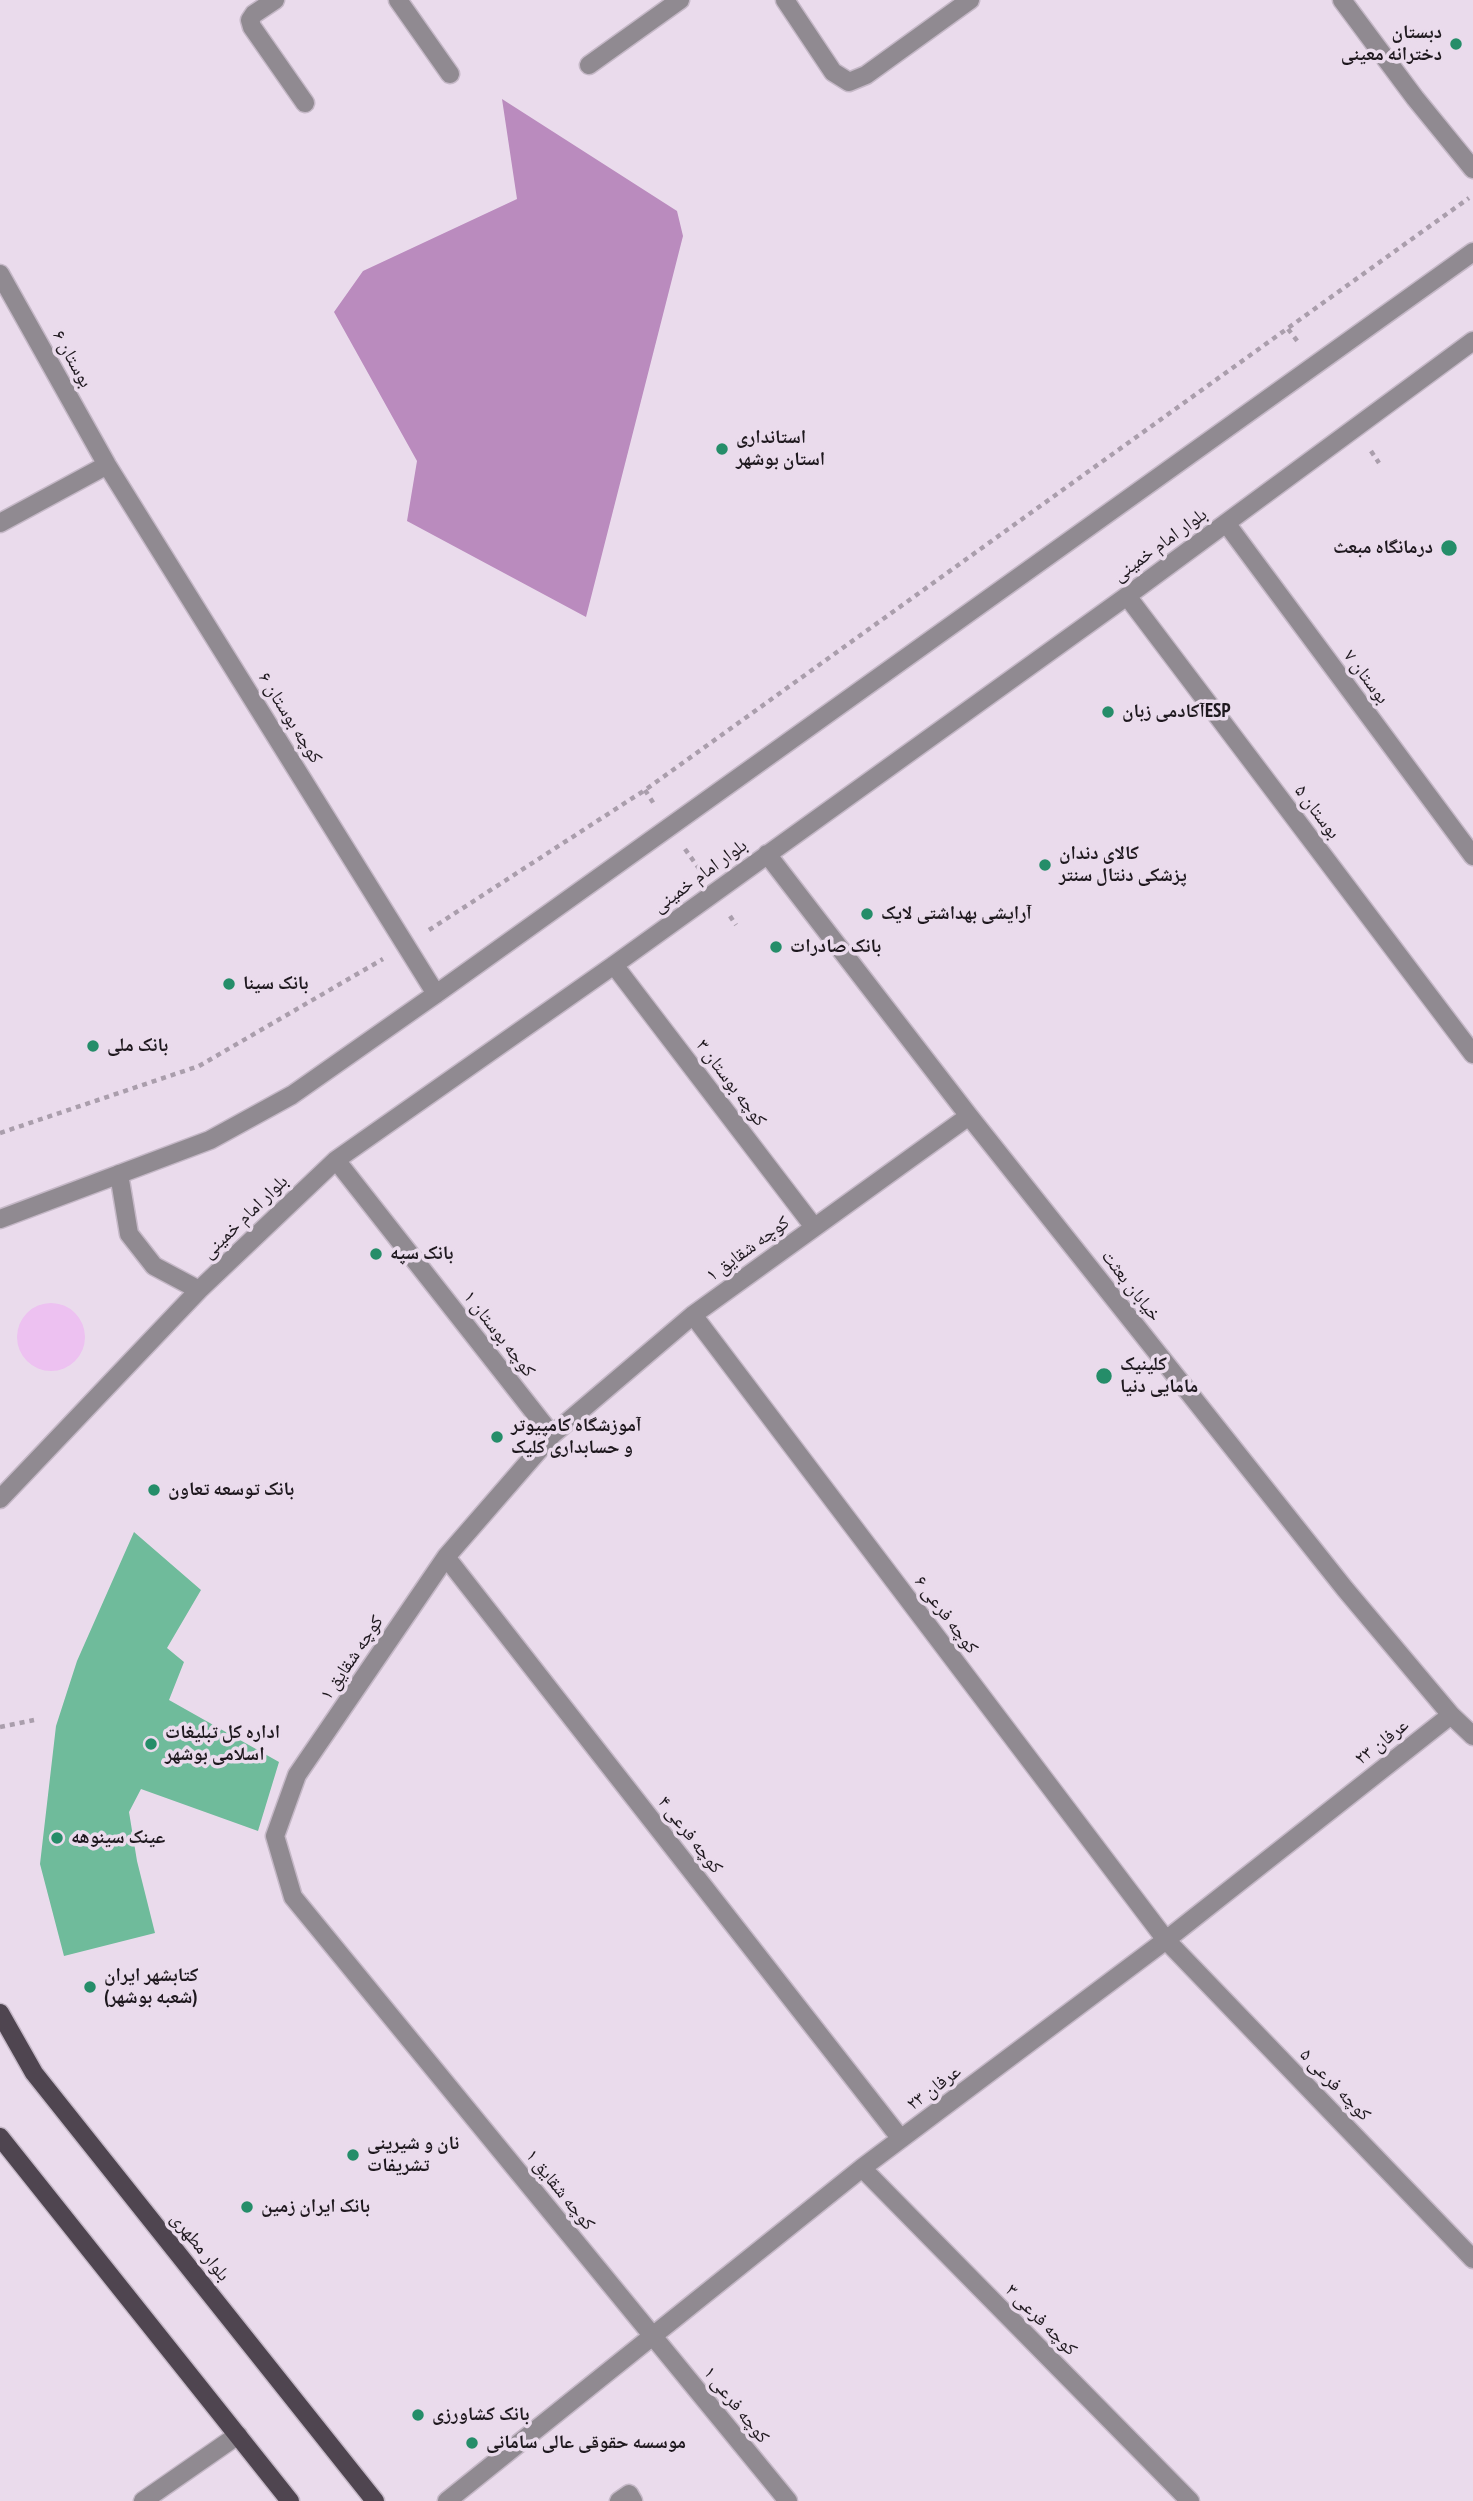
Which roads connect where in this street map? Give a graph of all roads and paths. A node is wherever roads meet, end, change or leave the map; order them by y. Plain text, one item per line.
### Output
1 (275, 0) edge
2 (398, 0) edge
3 (680, 0) edge
4 (785, 0) edge
5 (970, 0) edge
6 (1342, 0) edge
7 (589, 65) dead end
8 (450, 74) dead end
9 (305, 103) dead end
10 (1473, 169) edge
11 (1473, 196) edge
12 (1473, 252) edge
13 (0, 274) edge
14 (1288, 329) junction
15 (1473, 341) edge
16 (1315, 366) junction
17 (1357, 426) junction
18 (1379, 463) dead end
19 (107, 465) junction
20 (0, 523) edge
21 (1226, 523) junction
22 (1127, 596) junction
23 (645, 790) junction
24 (670, 826) junction
25 (767, 854) junction
26 (1473, 856) edge
27 (715, 892) junction
28 (736, 925) dead end
29 (406, 945) junction
30 (614, 965) junction
31 (436, 994) junction
32 (1473, 1054) edge
33 (969, 1116) junction
34 (0, 1133) edge
35 (336, 1160) junction
36 (119, 1174) junction
37 (0, 1219) edge
38 (814, 1227) junction
39 (200, 1290) junction
40 (693, 1315) junction
41 (552, 1435) junction
42 (0, 1499) edge
43 (446, 1557) junction
44 (1451, 1715) junction
45 (34, 1720) dead end
46 (0, 1727) edge
47 (1473, 1736) edge
48 (1166, 1940) junction
49 (0, 2013) edge
50 (0, 2137) edge
51 (901, 2139) junction
52 (862, 2168) junction
53 (1473, 2259) edge
54 (652, 2337) junction
55 (238, 2435) junction
56 (143, 2501) edge
57 (290, 2501) edge
58 (375, 2501) edge
59 (447, 2501) edge
60 (619, 2501) edge
61 (633, 2501) edge
62 (788, 2501) edge
63 (1190, 2501) edge

1 - 9 street
2 - 8 street
3 - 7 street
4 - 5 street
6 - 10 street
11 - 14 path
12 - 16 street
13 - 19 street, بوستان ۶
14 - 16 path
14 - 23 path
15 - 17 street, بلوار امام خمینی
16 - 24 street
17 - 18 path
17 - 21 street, بلوار امام خمینی
19 - 20 street
19 - 29 street, کوچه بوستان ۶
21 - 22 street, بلوار امام خمینی
21 - 26 street, بوستان ۷
22 - 25 street, بلوار امام خمینی
22 - 32 street, بوستان ۵
23 - 24 path
23 - 29 path
24 - 27 path
24 - 31 street
25 - 27 street, بلوار امام خمینی
25 - 33 street, خیابان بعثت
27 - 28 path
27 - 30 street, بلوار امام خمینی
29 - 31 street, کوچه بوستان ۶
29 - 34 path
30 - 35 street, بلوار امام خمینی
30 - 38 street, کوچه بوستان ۳
31 - 36 street
33 - 38 street, کوچه شقایق ۱
33 - 44 street, خیابان بعثت
35 - 39 street, بلوار امام خمینی
35 - 41 street, کوچه بوستان ۱
36 - 37 street
36 - 39 street
38 - 40 street, کوچه شقایق ۱
39 - 42 street, بلوار امام خمینی
40 - 41 street, کوچه شقایق ۱
40 - 48 street, کوچه فرعی ۶
41 - 43 street, کوچه شقایق ۱
43 - 51 street, کوچه فرعی ۴
43 - 54 street, کوچه شقایق ۱
44 - 47 street, خیابان بعثت
44 - 48 street, عرفان ۲۳
45 - 46 path
48 - 51 street, عرفان ۲۳
48 - 53 street, کوچه فرعی ۵
49 - 58 main road, بلوار مطهری
50 - 55 main road
51 - 52 street, عرفان ۲۳
52 - 54 street, عرفان ۲۳
52 - 63 street, کوچه فرعی ۳
54 - 59 street, عرفان ۲۳
54 - 62 street, کوچه فرعی ۱
55 - 56 street
55 - 57 main road
60 - 61 street

